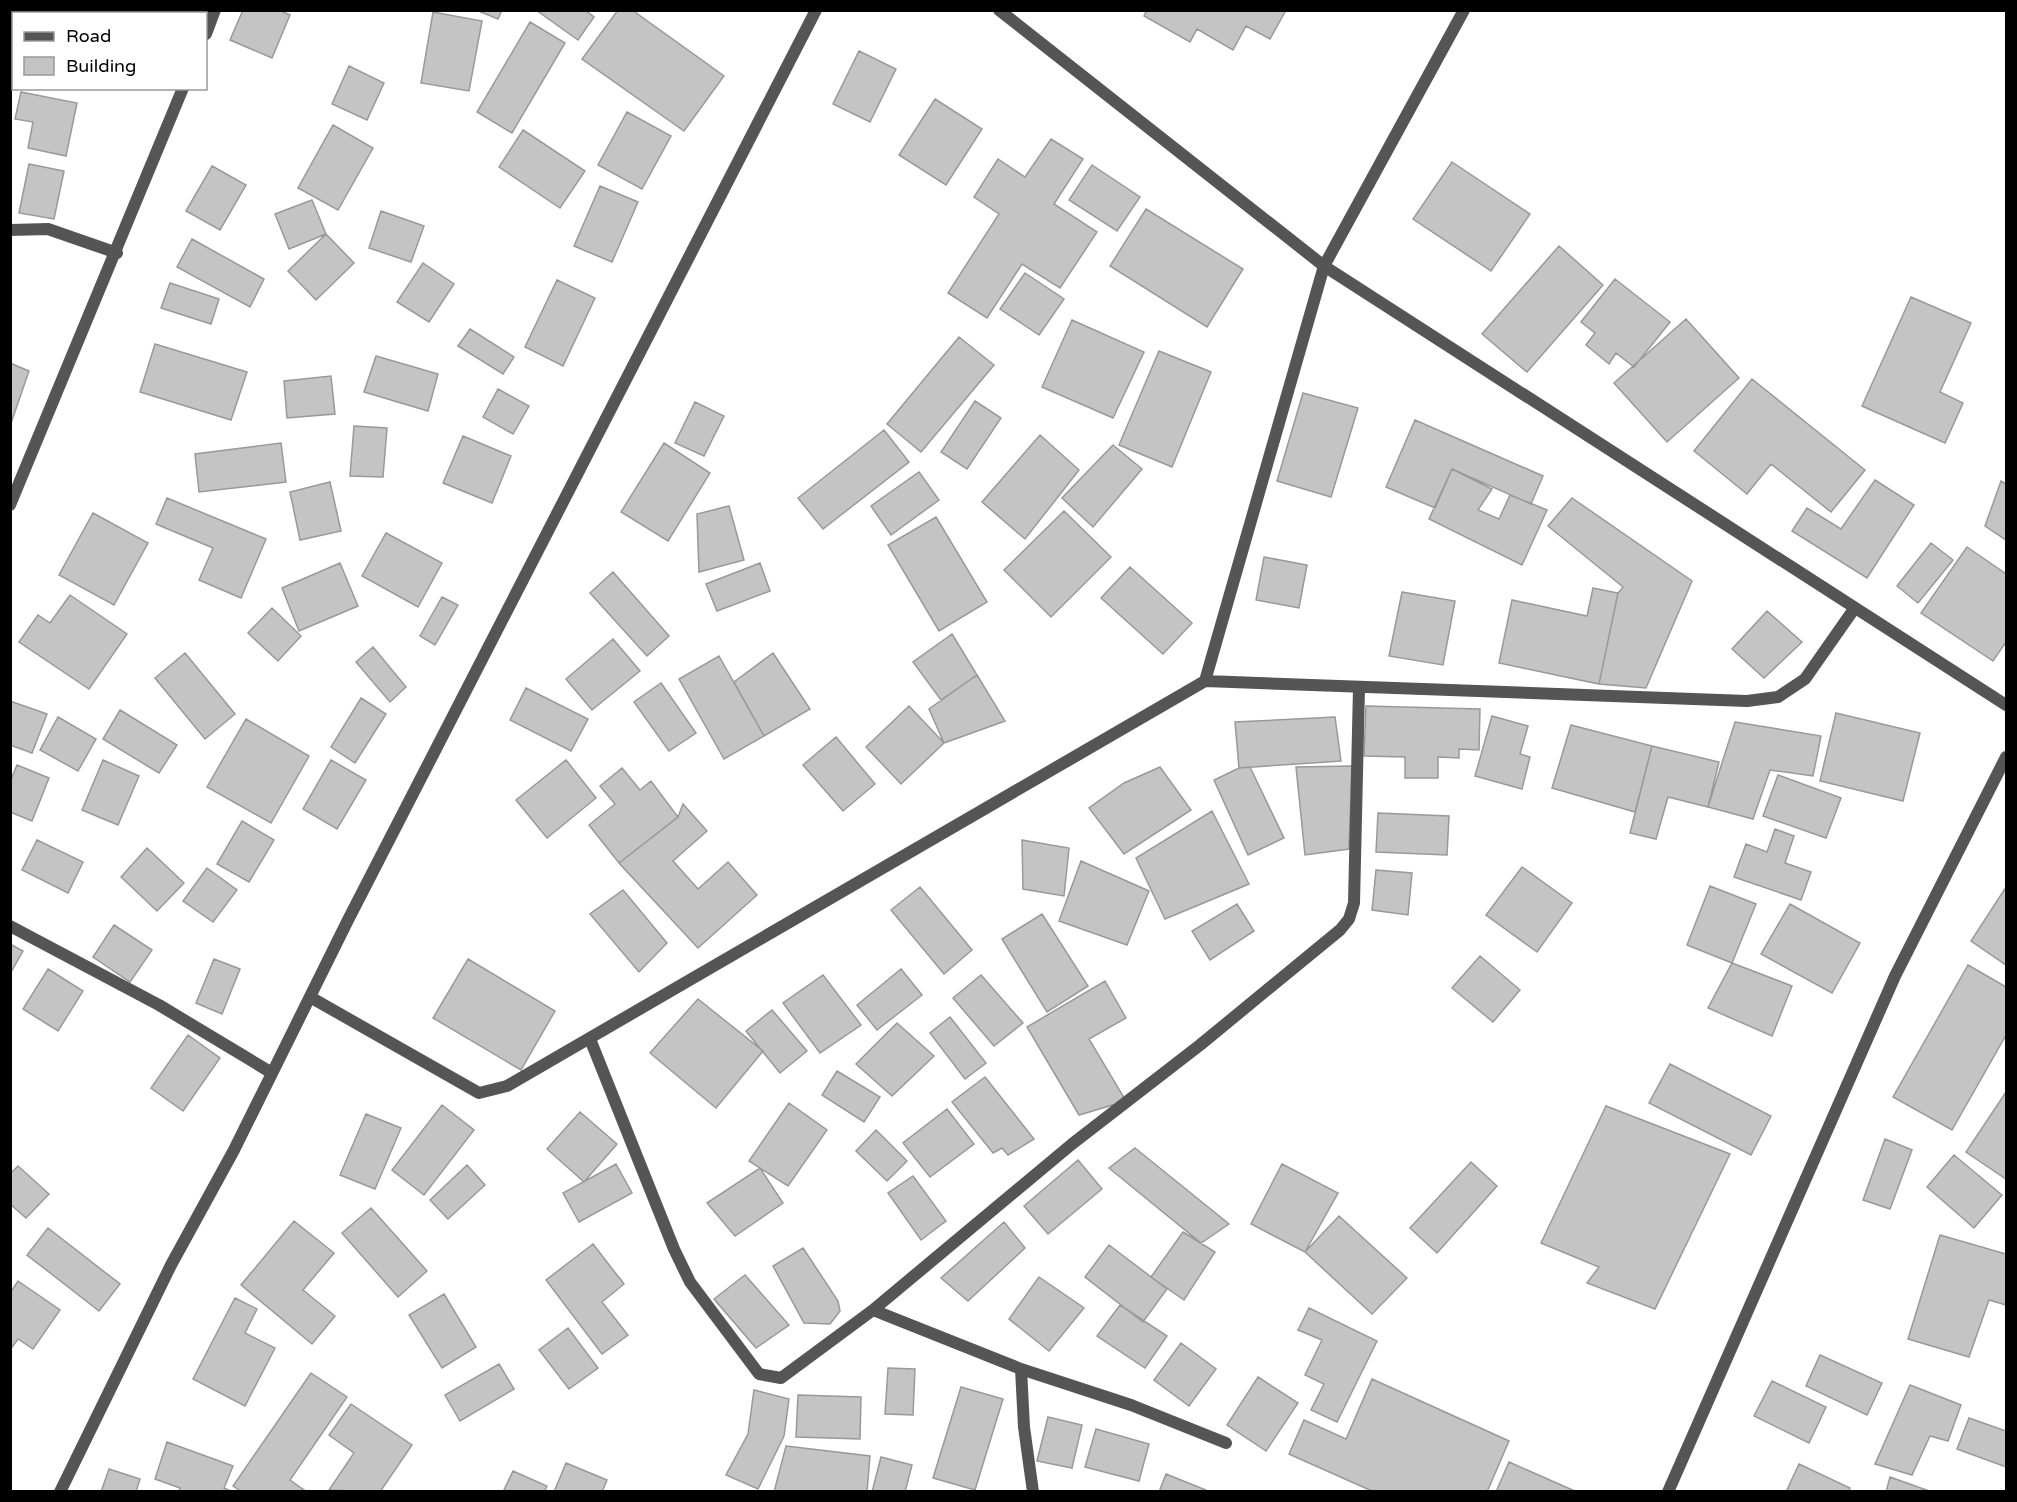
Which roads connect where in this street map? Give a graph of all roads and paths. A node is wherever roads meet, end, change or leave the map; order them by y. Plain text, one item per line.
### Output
1 (215, 10) edge
2 (816, 10) edge
3 (999, 10) edge
4 (1464, 10) edge
5 (207, 31) edge
6 (182, 90) edge
7 (10, 230) edge
8 (117, 253) junction
9 (1324, 266) junction
10 (10, 505) edge
11 (1854, 609) junction
12 (1205, 681) junction
13 (1359, 688) junction
14 (2007, 705) edge
15 (2007, 757) edge
16 (10, 926) edge
17 (310, 998) junction
18 (590, 1039) junction
19 (272, 1073) junction
20 (873, 1310) junction
21 (1021, 1369) junction
22 (1226, 1443) dead end
23 (60, 1491) edge
24 (1033, 1491) edge
25 (1668, 1491) edge

1 - 5 street
2 - 17 street
3 - 9 street
4 - 9 street
6 - 8 street
7 - 8 street
8 - 10 street
9 - 11 street
9 - 12 street
11 - 13 street
11 - 14 street
12 - 13 street
12 - 18 street
13 - 20 street
15 - 25 street
16 - 19 street
17 - 18 street
17 - 19 street
18 - 20 street
19 - 23 street
20 - 21 street
21 - 22 street
21 - 24 street

